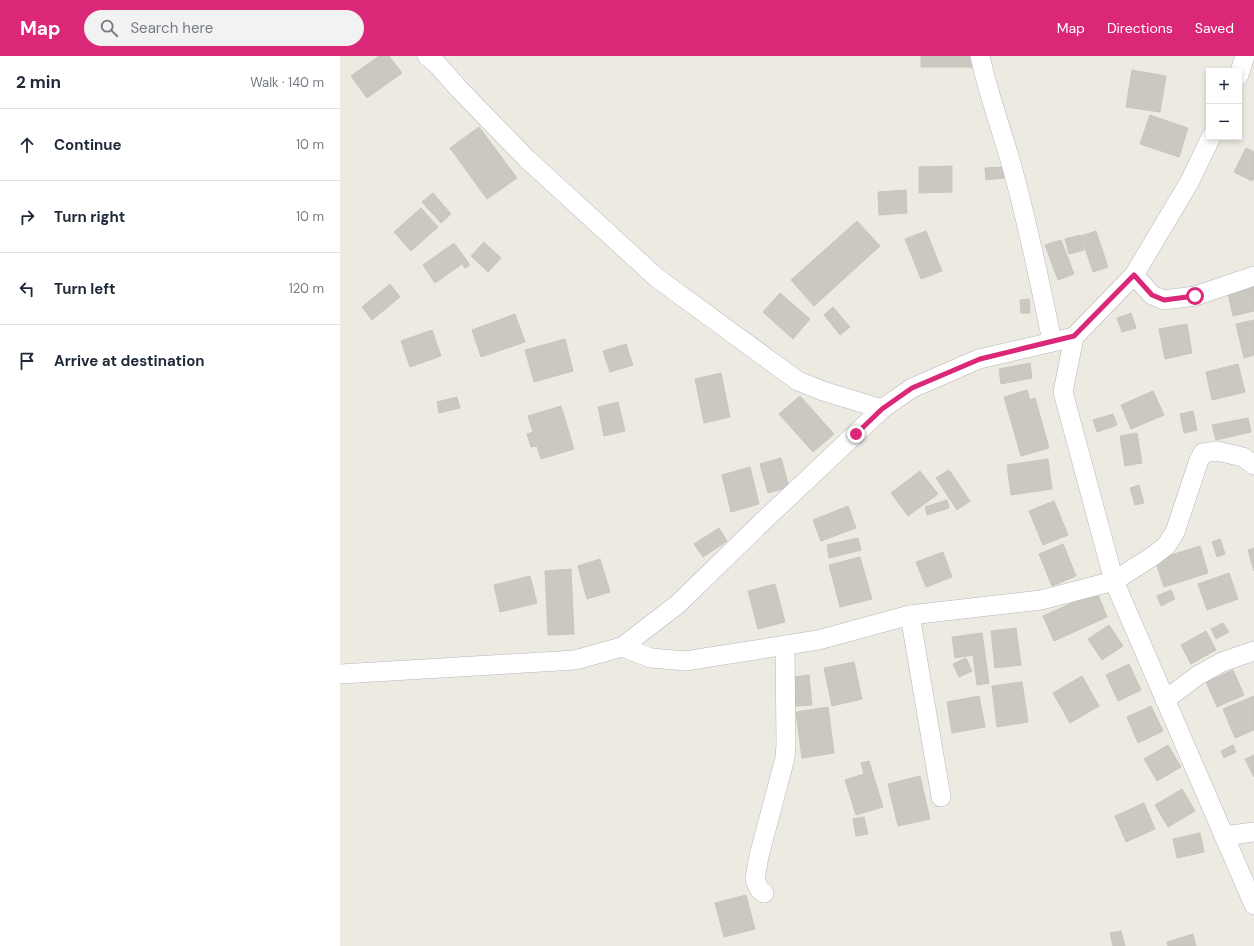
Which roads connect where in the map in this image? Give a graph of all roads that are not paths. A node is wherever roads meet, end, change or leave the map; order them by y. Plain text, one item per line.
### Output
1 (428, 56) edge
2 (980, 56) edge
3 (1245, 56) edge
4 (1241, 68) edge
5 (1210, 140) edge
6 (1134, 275) junction
7 (1254, 276) edge
8 (1074, 336) junction
9 (1052, 342) junction
10 (882, 409) junction
11 (1254, 465) edge
12 (1114, 581) junction
13 (910, 615) junction
14 (784, 645) junction
15 (622, 647) junction
16 (1254, 651) edge
17 (340, 674) edge
18 (1165, 700) junction
19 (941, 797) dead end
20 (1254, 832) edge
21 (1224, 836) junction
22 (764, 893) dead end
23 (1254, 905) edge

1 - 10 street
2 - 9 street
3 - 4 street
5 - 6 street
6 - 7 street
6 - 8 street
8 - 9 street
8 - 12 street
9 - 10 street
10 - 15 street
11 - 12 street
12 - 13 street
12 - 18 street
13 - 14 street
13 - 19 street
14 - 15 street
14 - 22 street
15 - 17 street
16 - 18 street
18 - 21 street
20 - 21 street
21 - 23 street

